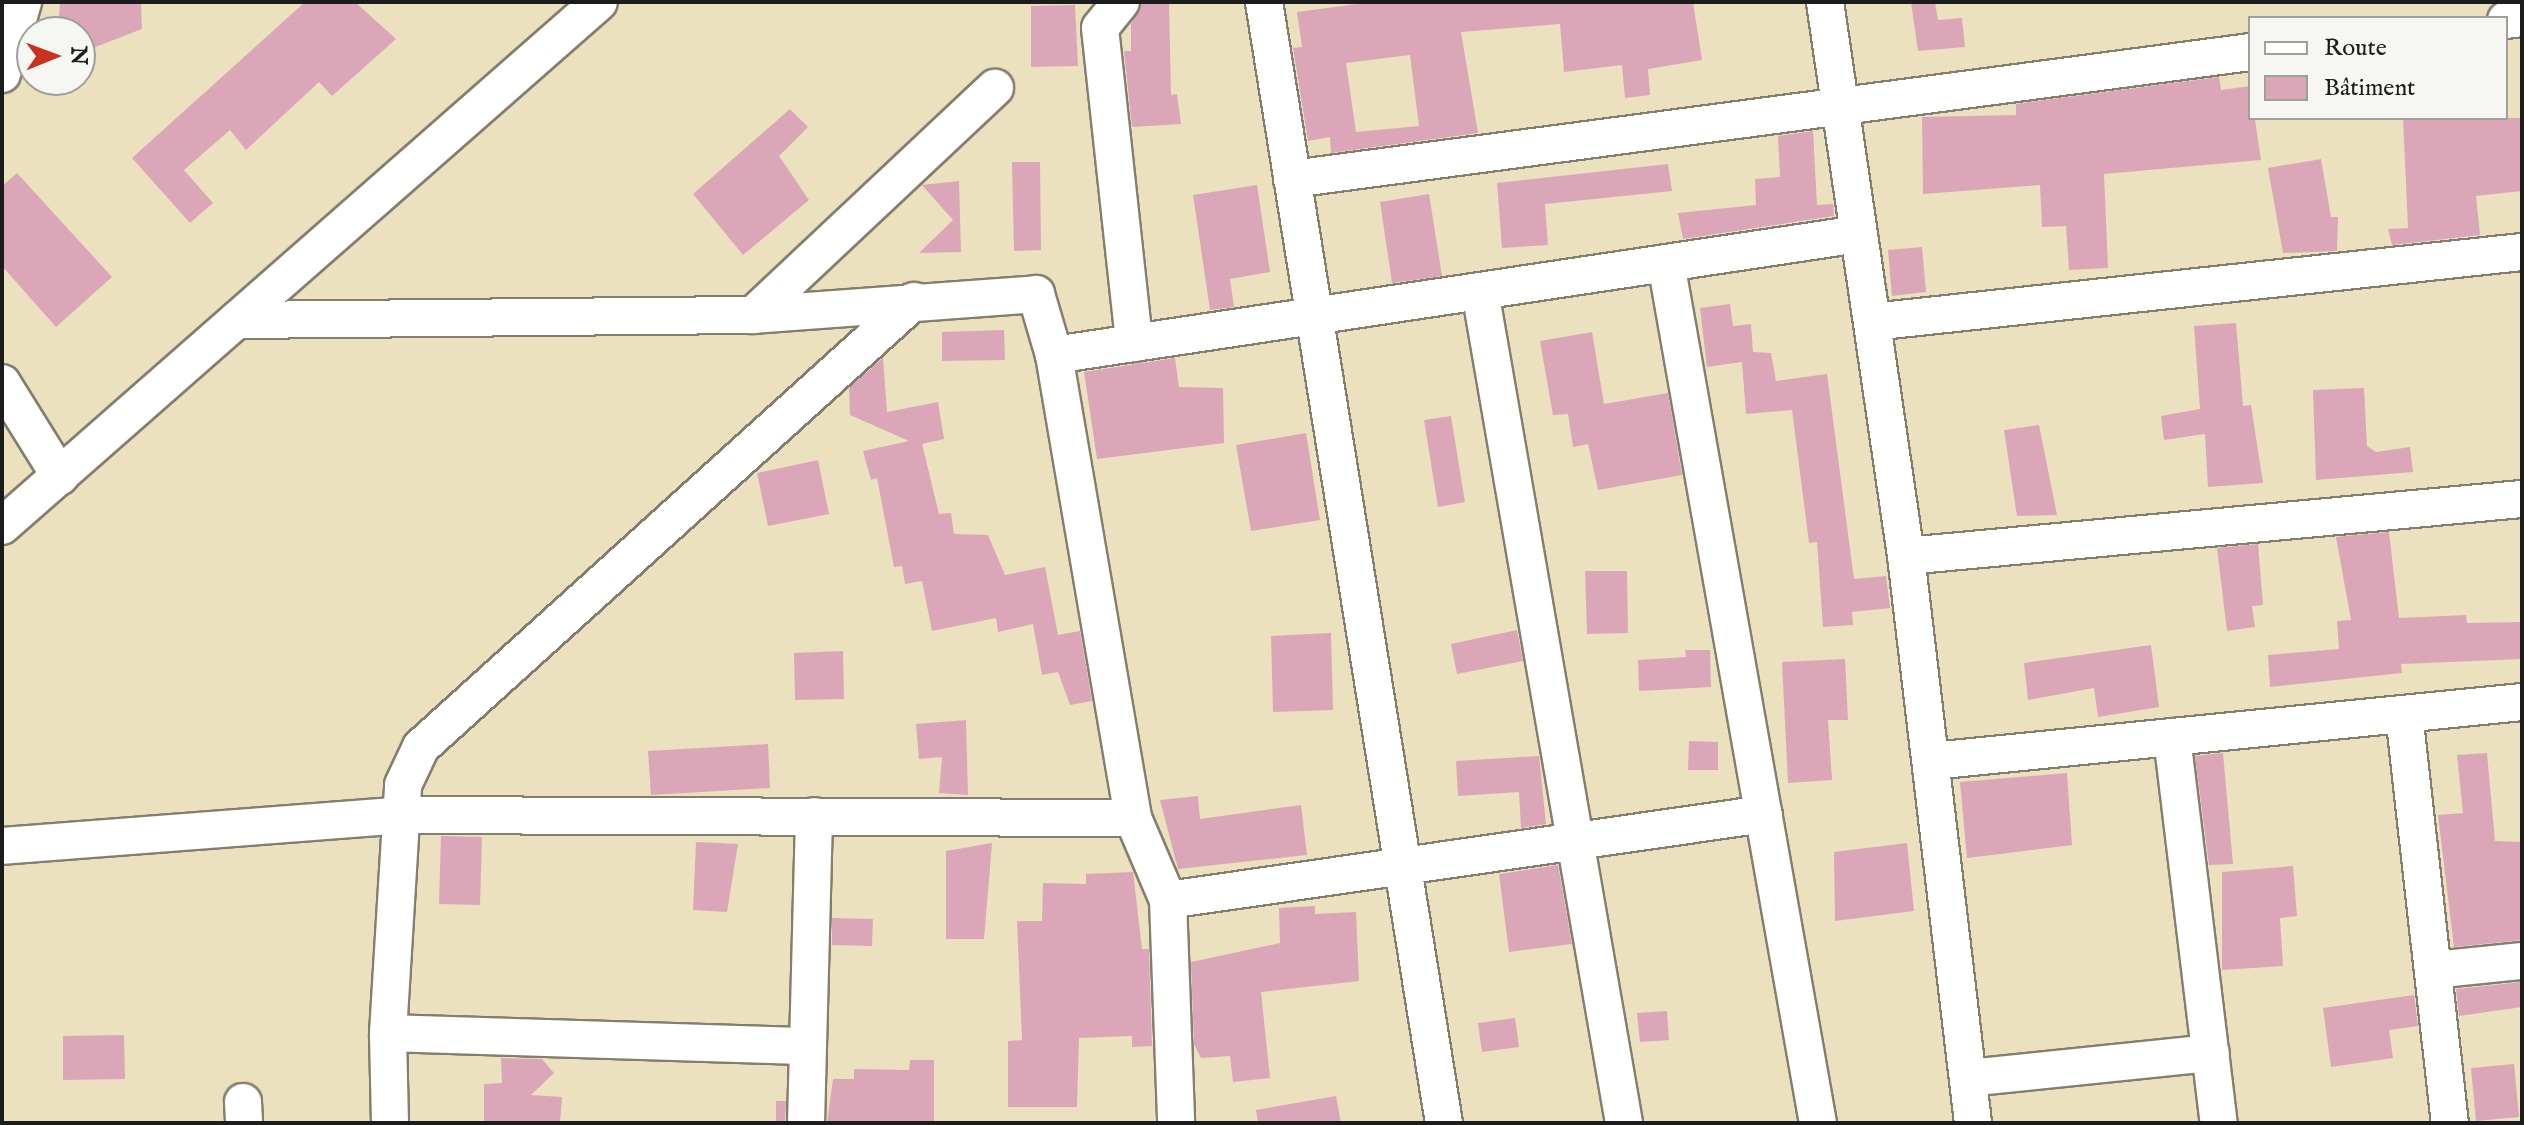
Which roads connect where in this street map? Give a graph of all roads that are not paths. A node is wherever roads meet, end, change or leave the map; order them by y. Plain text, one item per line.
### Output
1 (23, 2) edge
2 (599, 2) edge
3 (1121, 2) edge
4 (1264, 2) edge
5 (1825, 2) edge
6 (2248, 52) edge
7 (2, 74) edge
8 (995, 88) dead end
9 (1840, 103) junction
10 (1292, 179) junction
11 (1859, 234) junction
12 (2522, 252) edge
13 (1666, 263) junction
14 (1480, 291) junction
15 (914, 301) junction
16 (753, 315) junction
17 (1314, 316) junction
18 (237, 320) junction
19 (1872, 322) junction
20 (1134, 343) junction
21 (1054, 355) junction
22 (2, 383) edge
23 (60, 476) junction
24 (2522, 499) edge
25 (2, 526) edge
26 (1906, 556) junction
27 (2522, 702) edge
28 (2404, 714) junction
29 (2172, 737) junction
30 (1932, 761) junction
31 (1764, 814) junction
32 (402, 815) junction
33 (814, 816) junction
34 (1133, 818) junction
35 (1575, 842) junction
36 (2, 846) edge
37 (1403, 866) junction
38 (1168, 900) junction
39 (2522, 961) edge
40 (2433, 970) junction
41 (388, 1033) junction
42 (808, 1046) junction
43 (2211, 1053) junction
44 (1968, 1078) junction
45 (390, 1123) edge
46 (806, 1123) edge
47 (1176, 1123) edge
48 (1444, 1123) edge
49 (1624, 1123) edge
50 (1818, 1123) edge
51 (1973, 1123) edge
52 (2219, 1123) edge
53 (2450, 1123) edge

1 - 7 street
2 - 18 street
3 - 20 street
4 - 10 street
5 - 9 street
6 - 9 street
8 - 16 street
9 - 10 street
9 - 11 street
10 - 17 street
11 - 13 street
11 - 19 street
12 - 19 street
13 - 14 street
13 - 31 street
14 - 17 street
14 - 35 street
15 - 16 street
15 - 21 street
15 - 32 street
16 - 18 street
17 - 20 street
17 - 37 street
18 - 23 street
19 - 26 street
20 - 21 street
21 - 34 street
22 - 23 street
23 - 25 street
24 - 26 street
26 - 30 street
27 - 28 street
28 - 29 street
28 - 40 street
29 - 30 street
29 - 43 street
30 - 44 street
31 - 35 street
31 - 50 street
32 - 33 street
32 - 36 street
32 - 41 street
33 - 34 street
33 - 42 street
34 - 38 street
35 - 37 street
35 - 49 street
37 - 38 street
37 - 48 street
38 - 47 street
39 - 40 street
40 - 53 street
41 - 42 street
41 - 45 street
42 - 46 street
43 - 44 street
43 - 52 street
44 - 51 street

